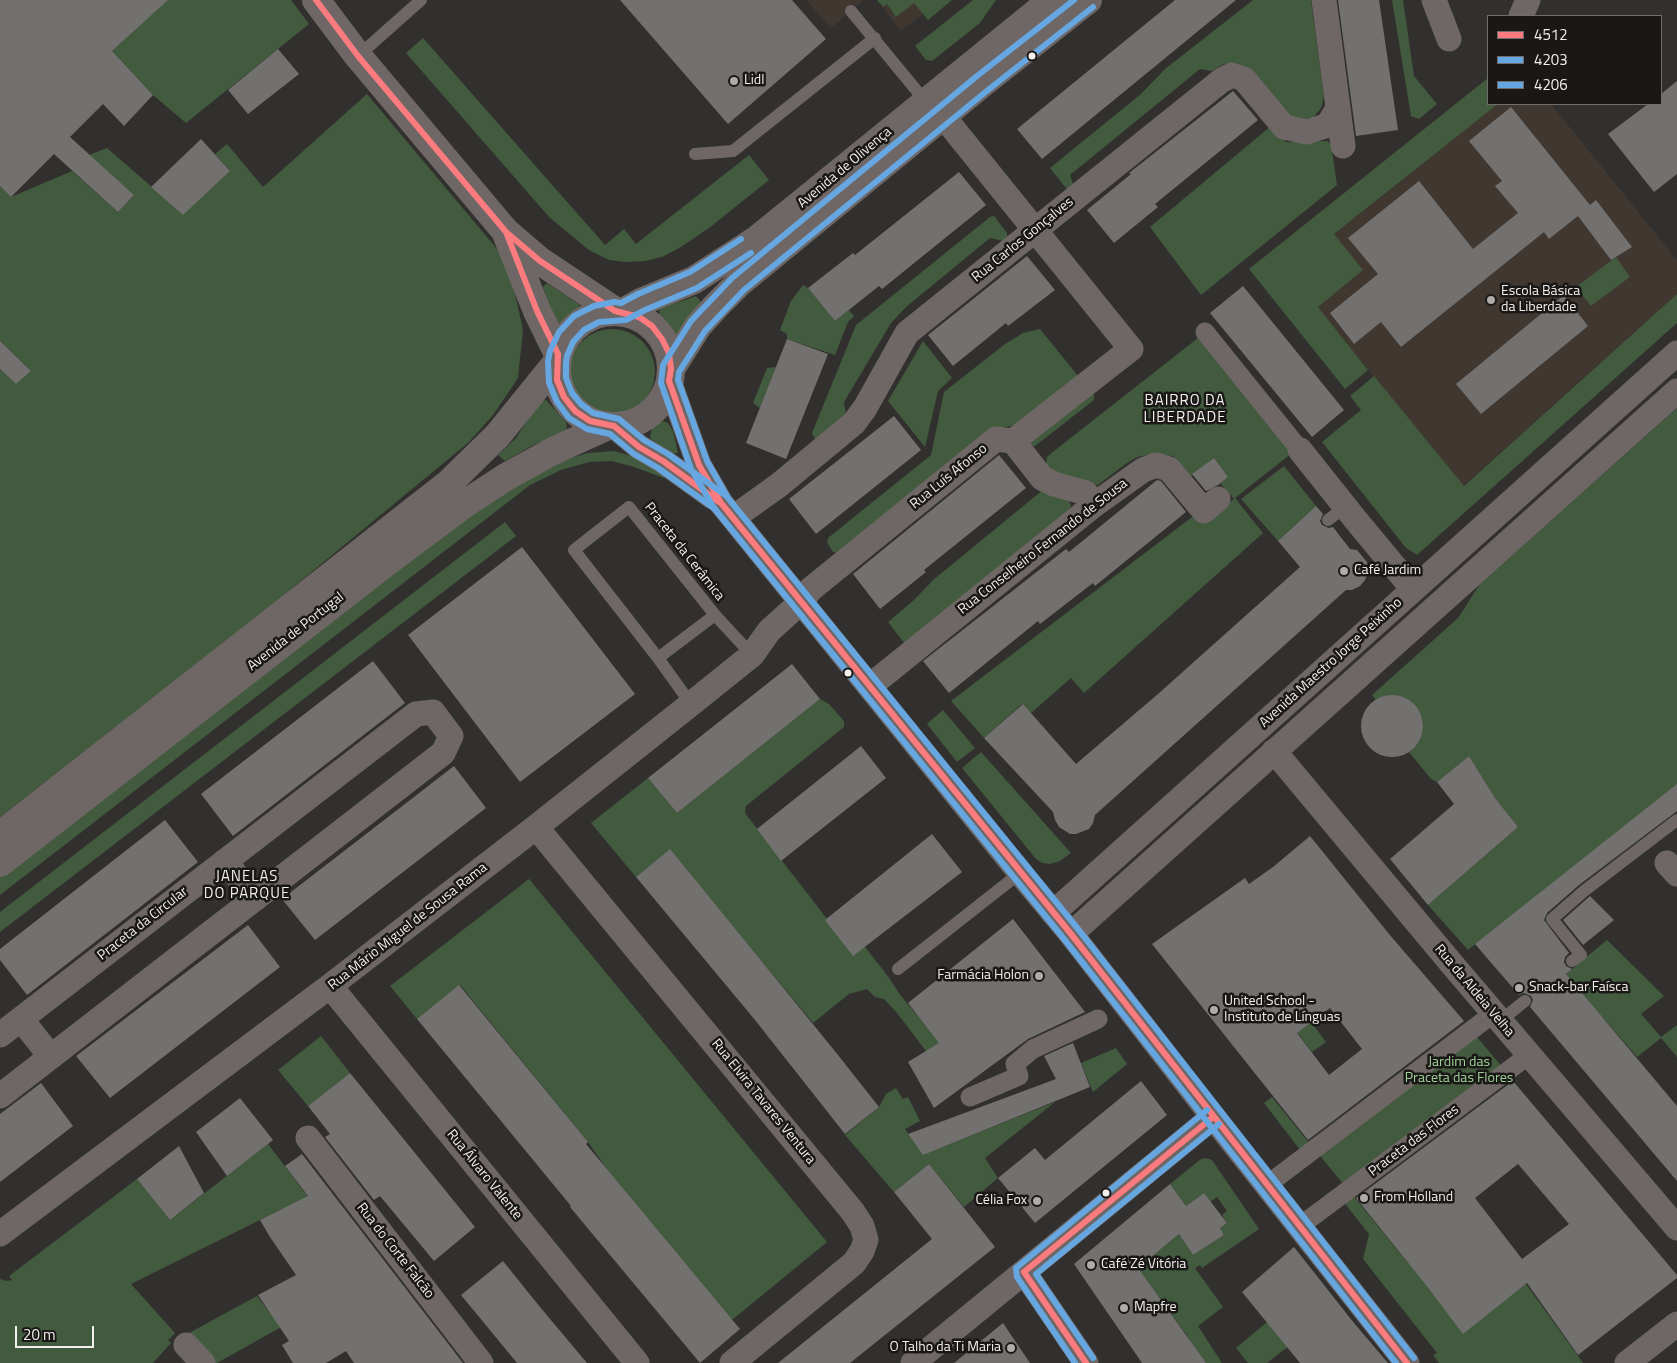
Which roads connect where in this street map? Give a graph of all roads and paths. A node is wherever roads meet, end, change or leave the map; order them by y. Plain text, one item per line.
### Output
1 (316, 0) edge
2 (422, 0) edge
3 (1052, 0) edge
4 (1088, 0) edge
5 (1324, 0) edge
6 (1434, 0) edge
7 (1528, 0) edge
8 (851, 10) dead end
9 (1521, 15) edge
10 (875, 38) junction
11 (1449, 39) dead end
12 (358, 56) junction
13 (1338, 108) junction
14 (934, 109) junction
15 (1344, 146) dead end
16 (695, 154) dead end
17 (1035, 230) junction
18 (506, 232) junction
19 (619, 312) junction
20 (1205, 332) dead end
21 (1677, 353) edge
22 (557, 358) junction
23 (670, 375) junction
24 (1677, 391) edge
25 (611, 426) junction
26 (1013, 440) junction
27 (1300, 450) joint
28 (1218, 499) dead end
29 (1094, 504) junction
30 (727, 511) junction
31 (1413, 588) junction
32 (801, 602) junction
33 (715, 615) junction
34 (752, 655) junction
35 (658, 658) junction
36 (870, 686) junction
37 (691, 704) junction
38 (1274, 751) junction
39 (1677, 820) edge
40 (536, 827) junction
41 (0, 835) edge
42 (225, 861) junction
43 (0, 862) edge
44 (1020, 873) junction
45 (255, 899) junction
46 (1053, 913) junction
47 (1071, 934) junction
48 (1572, 961) dead end
49 (898, 969) dead end
50 (330, 986) junction
51 (1524, 1001) dead end
52 (1497, 1017) junction
53 (21, 1019) junction
54 (1098, 1019) dead end
55 (0, 1035) edge
56 (1529, 1055) junction
57 (51, 1057) junction
58 (0, 1096) edge
59 (970, 1097) dead end
60 (1212, 1117) junction
61 (308, 1138) dead end
62 (1267, 1185) junction
63 (1300, 1226) junction
64 (1677, 1228) edge
65 (0, 1234) edge
66 (1024, 1272) junction
67 (1677, 1324) edge
68 (186, 1345) dead end
69 (203, 1363) edge
70 (481, 1363) edge
71 (637, 1363) edge
72 (732, 1363) edge
73 (913, 1363) edge
74 (1086, 1363) edge
75 (1408, 1363) edge
76 (1627, 1363) edge

1 - 12 main road
2 - 12 lane
3 - 14 main road, Avenida de Olivença
4 - 14 main road, Avenida de Olivença
5 - 13 street
6 - 11 street
7 - 9 street
8 - 10 lane
10 - 14 lane
10 - 16 lane
12 - 18 main road
13 - 15 street
13 - 17 street, Rua Carlos Gonçalves
14 - 17 street
14 - 19 main road, Avenida de Olivença
14 - 23 main road, Avenida de Olivença
17 - 26 street, Rua Luís Afonso
17 - 30 street, Rua Carlos Gonçalves
18 - 19 main road
18 - 22 main road
19 - 22 main road
19 - 23 main road
20 - 27 street
21 - 31 street, Avenida Maestro Jorge Peixinho
22 - 25 main road
22 - 41 main road, Avenida de Portugal
23 - 25 main road
23 - 30 street
24 - 38 street, Avenida Maestro Jorge Peixinho
25 - 30 street
25 - 43 main road, Avenida de Portugal
26 - 29 street
26 - 32 street, Rua Luís Afonso
27 - 31 street
28 - 29 street, Rua Conselheiro Fernando de Sousa
29 - 36 street, Rua Conselheiro Fernando de Sousa
30 - 32 street
31 - 46 street, Avenida Maestro Jorge Peixinho
32 - 34 street, Rua Mário Miguel de Sousa Rama
32 - 36 street
33 - 34 lane, Praceta da Cerâmica
33 - 35 lane, Praceta da Cerâmica
33 - 35 lane, Praceta da Cerâmica
34 - 37 street, Rua Mário Miguel de Sousa Rama
35 - 37 lane, Praceta da Cerâmica
36 - 44 street
37 - 40 street, Rua Mário Miguel de Sousa Rama
38 - 47 street, Avenida Maestro Jorge Peixinho
38 - 52 street, Rua da Aldeia Velha
39 - 48 lane
40 - 50 street, Rua Mário Miguel de Sousa Rama
40 - 72 street, Rua Elvira Tavares Ventura
42 - 45 street
42 - 45 street, Praceta da Circular
42 - 53 street, Praceta da Circular
44 - 46 street
44 - 49 lane
45 - 57 street
46 - 47 street
47 - 60 street
50 - 65 street, Rua Mário Miguel de Sousa Rama
50 - 71 street, Rua Álvaro Valente
51 - 52 lane
52 - 56 street, Rua da Aldeia Velha
52 - 62 street
53 - 55 street, Praceta da Circular
53 - 57 street
54 - 59 street
56 - 63 street, Praceta das Flores
56 - 64 street, Rua da Aldeia Velha
57 - 58 street
60 - 62 street
60 - 66 street
61 - 70 street, Rua do Corte Falcão
62 - 63 street
63 - 75 street
66 - 73 street
66 - 74 street
67 - 76 street
68 - 69 street

